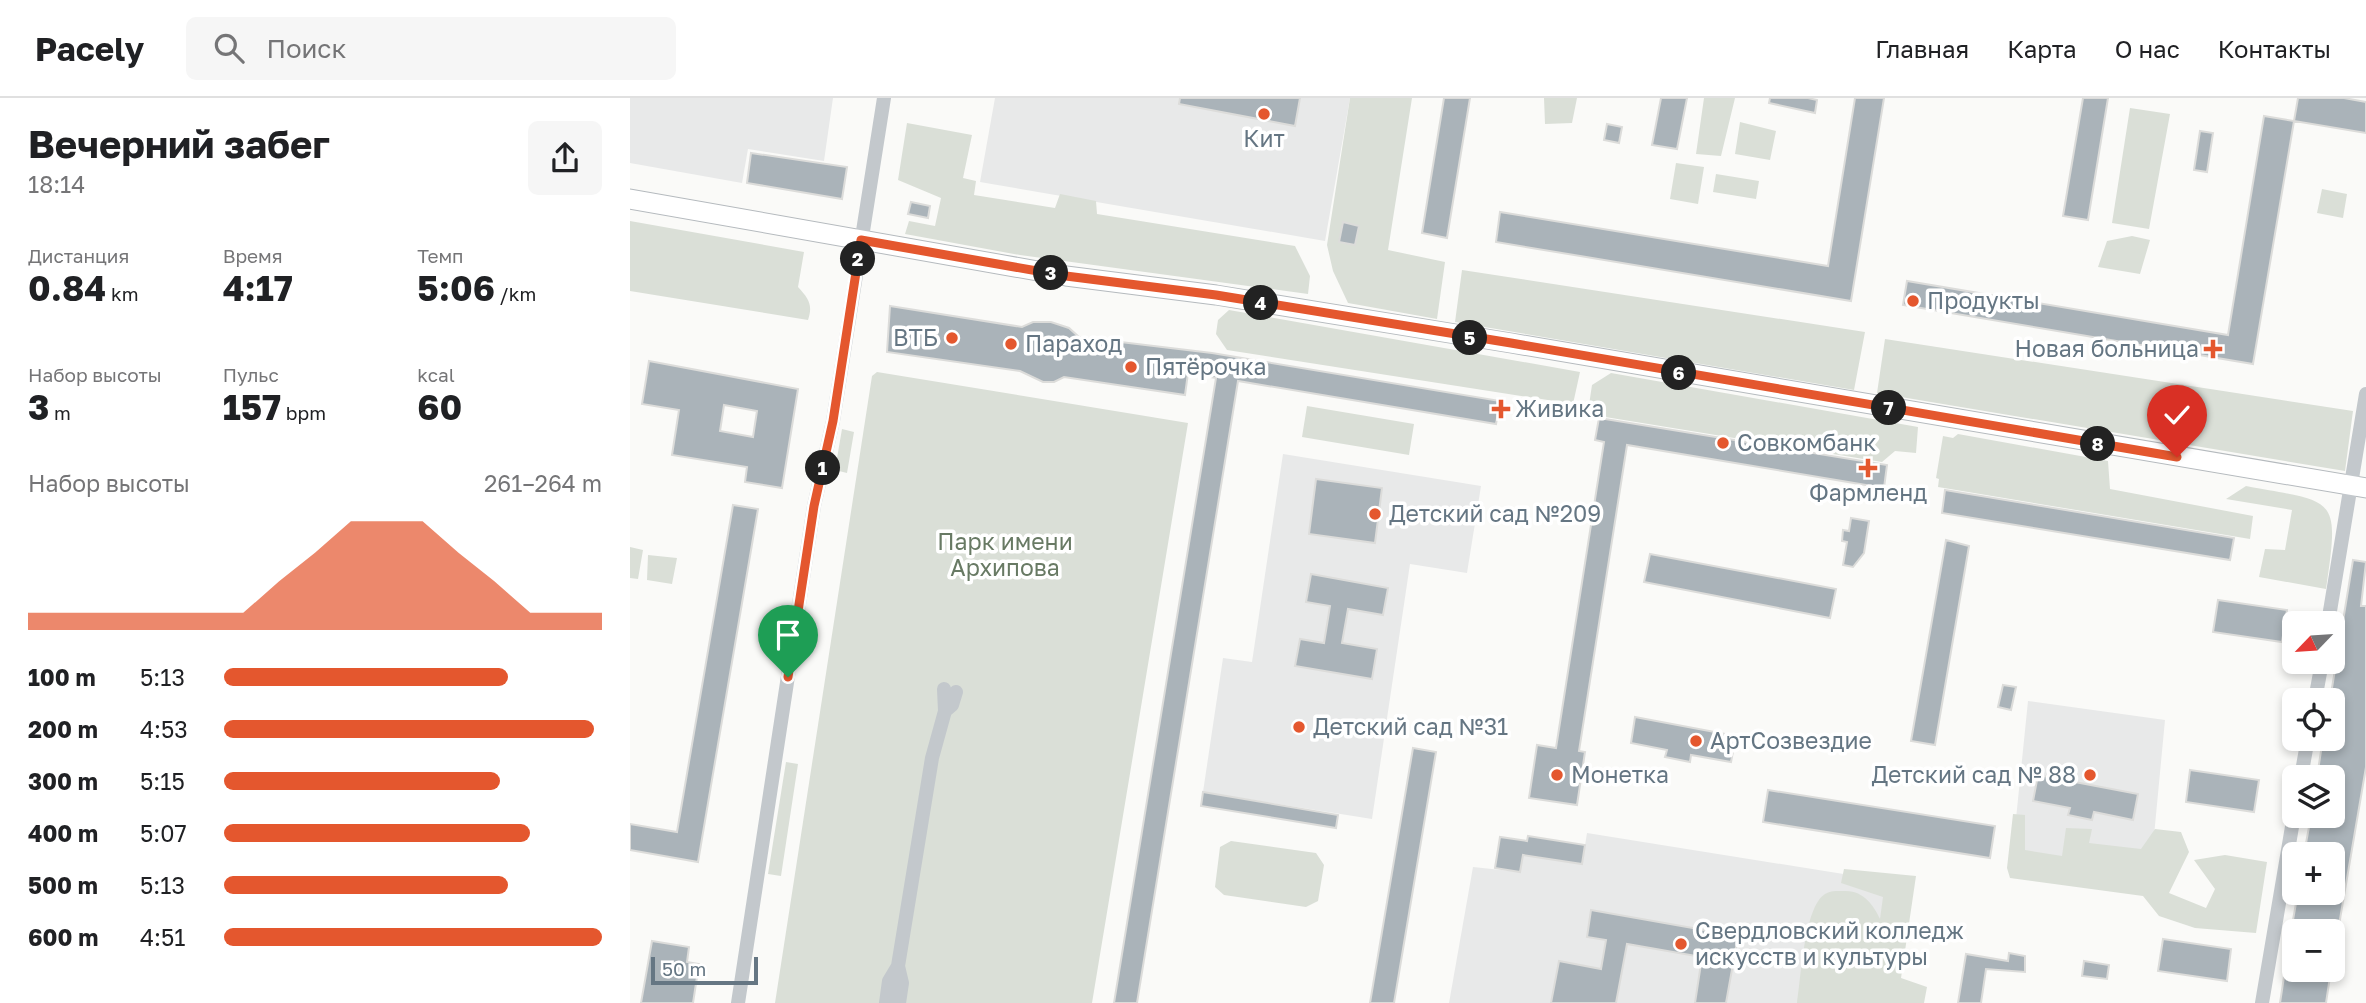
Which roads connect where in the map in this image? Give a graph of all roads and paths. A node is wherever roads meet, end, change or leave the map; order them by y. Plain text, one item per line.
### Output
1 (884, 98) edge
2 (630, 199) edge
3 (861, 240) junction
4 (2366, 394) edge
5 (2359, 487) edge
6 (2331, 611) edge
7 (950, 691) dead end
8 (2292, 828) edge
9 (898, 966) junction
10 (738, 1003) edge
11 (886, 1003) edge
12 (899, 1003) edge
13 (2262, 1003) edge

1 - 3 street
2 - 3 main road
3 - 5 main road
3 - 10 street
4 - 5 street
5 - 6 street
7 - 9 street
8 - 13 street
9 - 11 street
9 - 12 street

